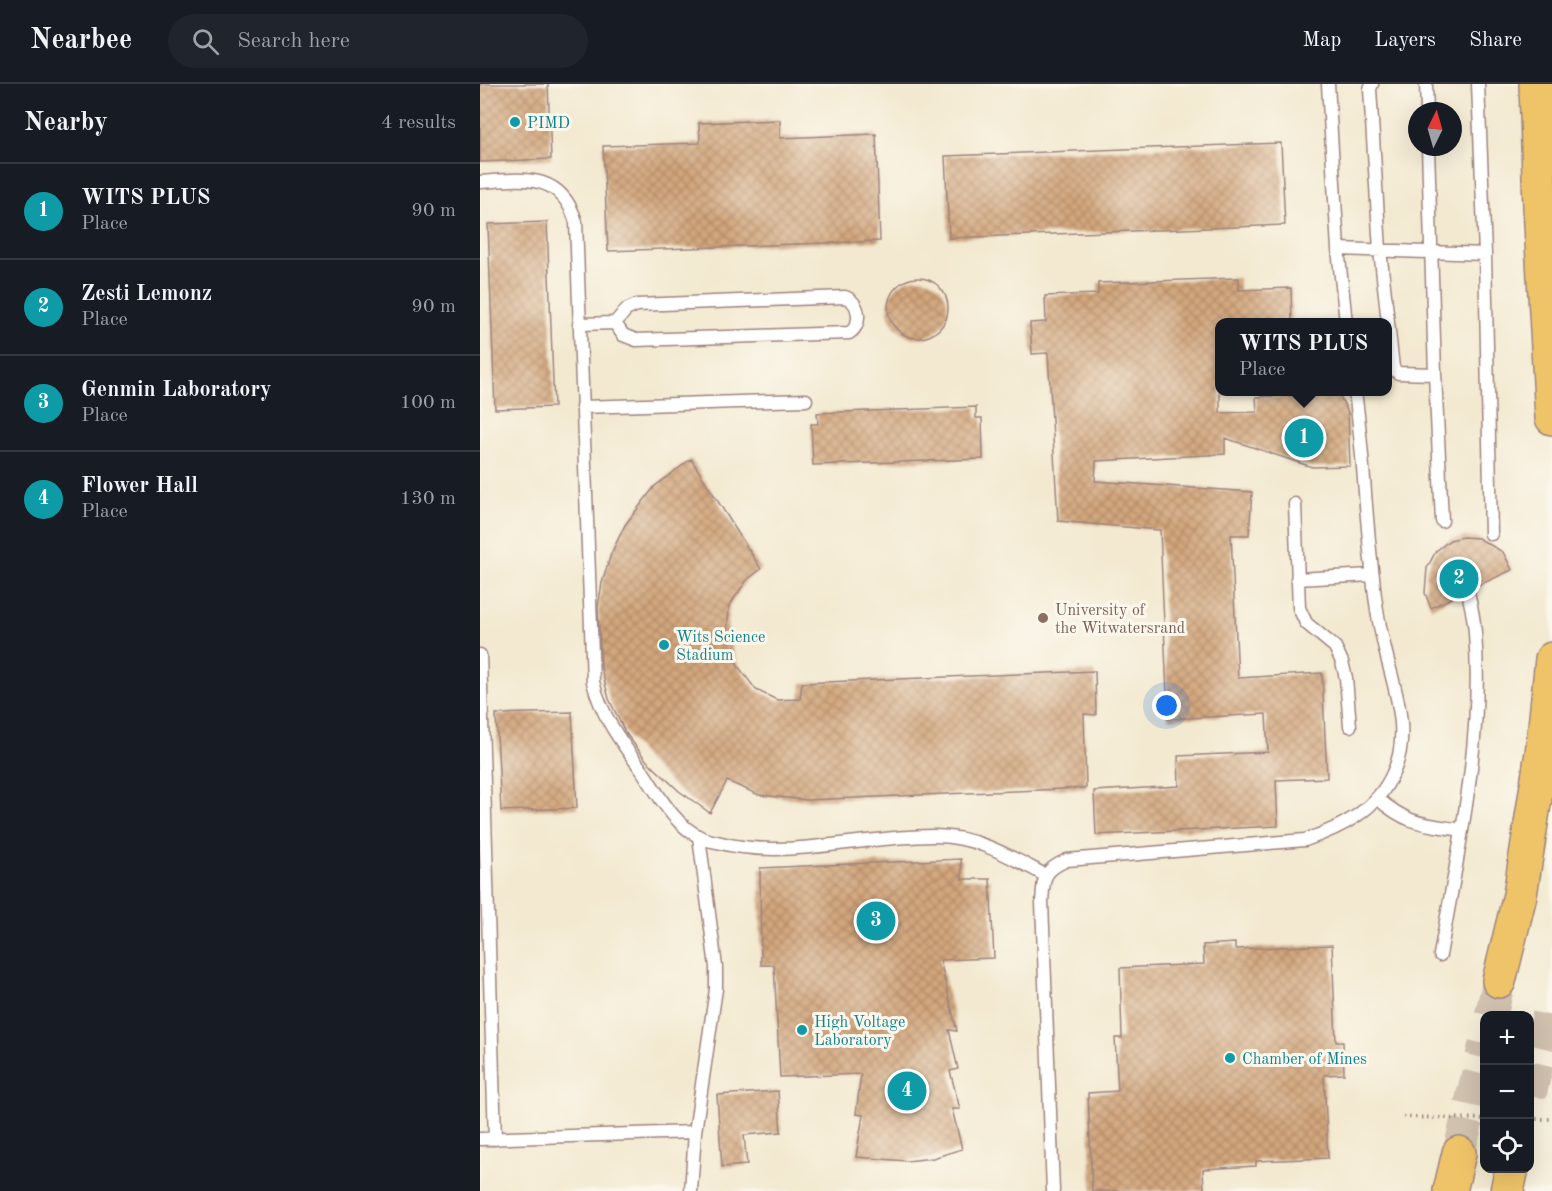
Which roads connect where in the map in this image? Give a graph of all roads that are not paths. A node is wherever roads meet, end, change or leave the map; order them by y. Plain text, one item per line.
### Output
1 (1328, 84) edge
2 (1372, 84) edge
3 (1426, 84) edge
4 (1478, 84) edge
5 (1536, 84) edge
6 (1427, 102) edge
7 (1428, 156) edge
8 (480, 182) edge
9 (1338, 249) junction
10 (1380, 250) junction
11 (1432, 252) junction
12 (1485, 254) junction
13 (1346, 318) edge
14 (1387, 318) edge
15 (615, 323) junction
16 (579, 324) junction
17 (1392, 359) edge
18 (1435, 374) junction
19 (1355, 396) edge
20 (806, 400) dead end
21 (582, 407) junction
22 (1552, 418) edge
23 (1295, 504) dead end
24 (1442, 521) dead end
25 (1491, 534) dead end
26 (1372, 575) junction
27 (1297, 579) junction
28 (1465, 579) dead end
29 (480, 655) edge
30 (1552, 658) edge
31 (1350, 726) dead end
32 (1377, 798) junction
33 (1462, 830) junction
34 (699, 837) junction
35 (1045, 875) junction
36 (1440, 955) dead end
37 (1499, 981) tunnel mouth
38 (695, 1132) junction
39 (480, 1139) edge
40 (495, 1139) junction
41 (1459, 1153) tunnel mouth
42 (1511, 1173) edge
43 (691, 1191) edge
44 (1053, 1191) edge
45 (1450, 1191) edge
46 (1507, 1191) edge

1 - 9 lane
2 - 10 lane
3 - 6 lane
4 - 12 lane
5 - 22 highway
7 - 11 lane
8 - 16 lane
9 - 10 lane
9 - 13 lane
10 - 11 lane
10 - 14 lane
11 - 12 lane
11 - 18 lane
12 - 25 lane
15 - 15 lane
15 - 16 lane
16 - 21 lane
17 - 18 lane
18 - 24 lane
19 - 26 lane
20 - 21 lane
21 - 34 lane
23 - 27 lane
26 - 27 lane
26 - 32 lane
27 - 31 lane
28 - 33 lane
29 - 40 lane
30 - 37 highway
32 - 33 lane
32 - 35 lane
33 - 36 lane
34 - 35 lane
34 - 38 lane
35 - 44 lane
38 - 40 lane
38 - 43 lane
39 - 40 lane
41 - 45 highway
42 - 46 highway

